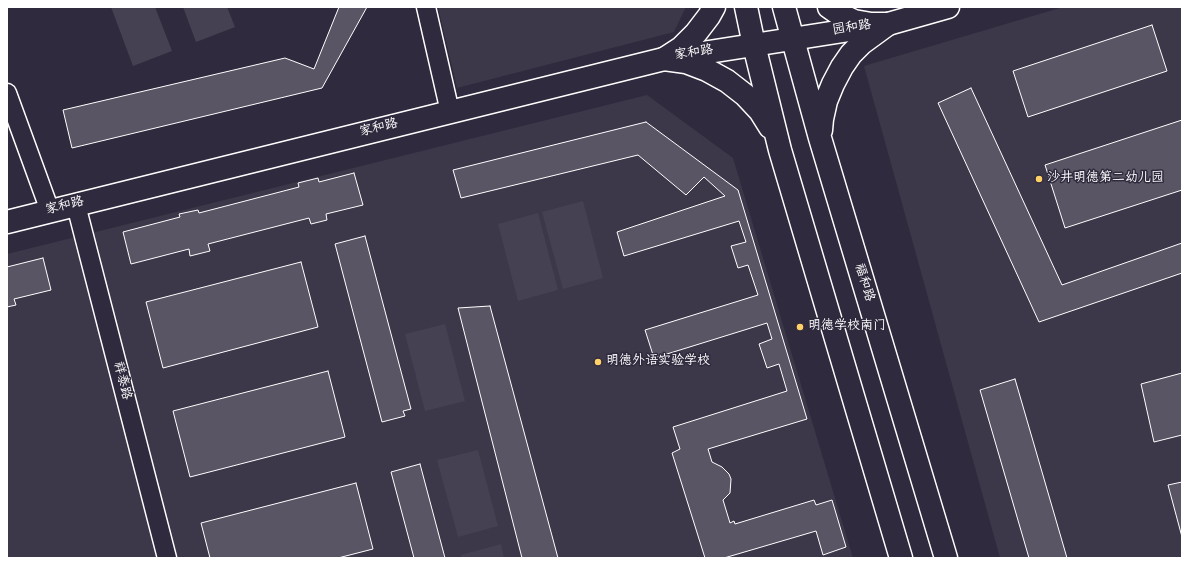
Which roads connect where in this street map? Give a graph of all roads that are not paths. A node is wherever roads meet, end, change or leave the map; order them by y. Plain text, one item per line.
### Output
1 (426, 7) edge
2 (714, 7) edge
3 (746, 7) edge
4 (784, 7) edge
5 (829, 7) edge
6 (948, 7) edge
7 (888, 24) junction
8 (793, 39) junction
9 (754, 45) junction
10 (664, 59) junction
11 (7, 93) edge
12 (450, 112) junction
13 (820, 138) junction
14 (780, 150) junction
15 (76, 205) junction
16 (50, 211) junction
17 (7, 222) edge
18 (166, 558) edge
19 (901, 558) edge
20 (946, 558) edge

1 - 12 street
2 - 10 main road
3 - 9 main road
4 - 8 main road, 福和路
5 - 7 main road
6 - 7 main road, 园和路
7 - 8 main road, 园和路
7 - 13 main road
8 - 9 main road, 园和路
8 - 13 main road, 福和路
9 - 10 main road, 家和路
9 - 14 main road
10 - 12 main road, 家和路
10 - 14 main road
11 - 16 street
12 - 15 main road, 家和路
13 - 20 main road, 福和路
14 - 19 main road
15 - 16 main road, 家和路
15 - 18 street, 祥泰路
16 - 17 main road, 家和路

